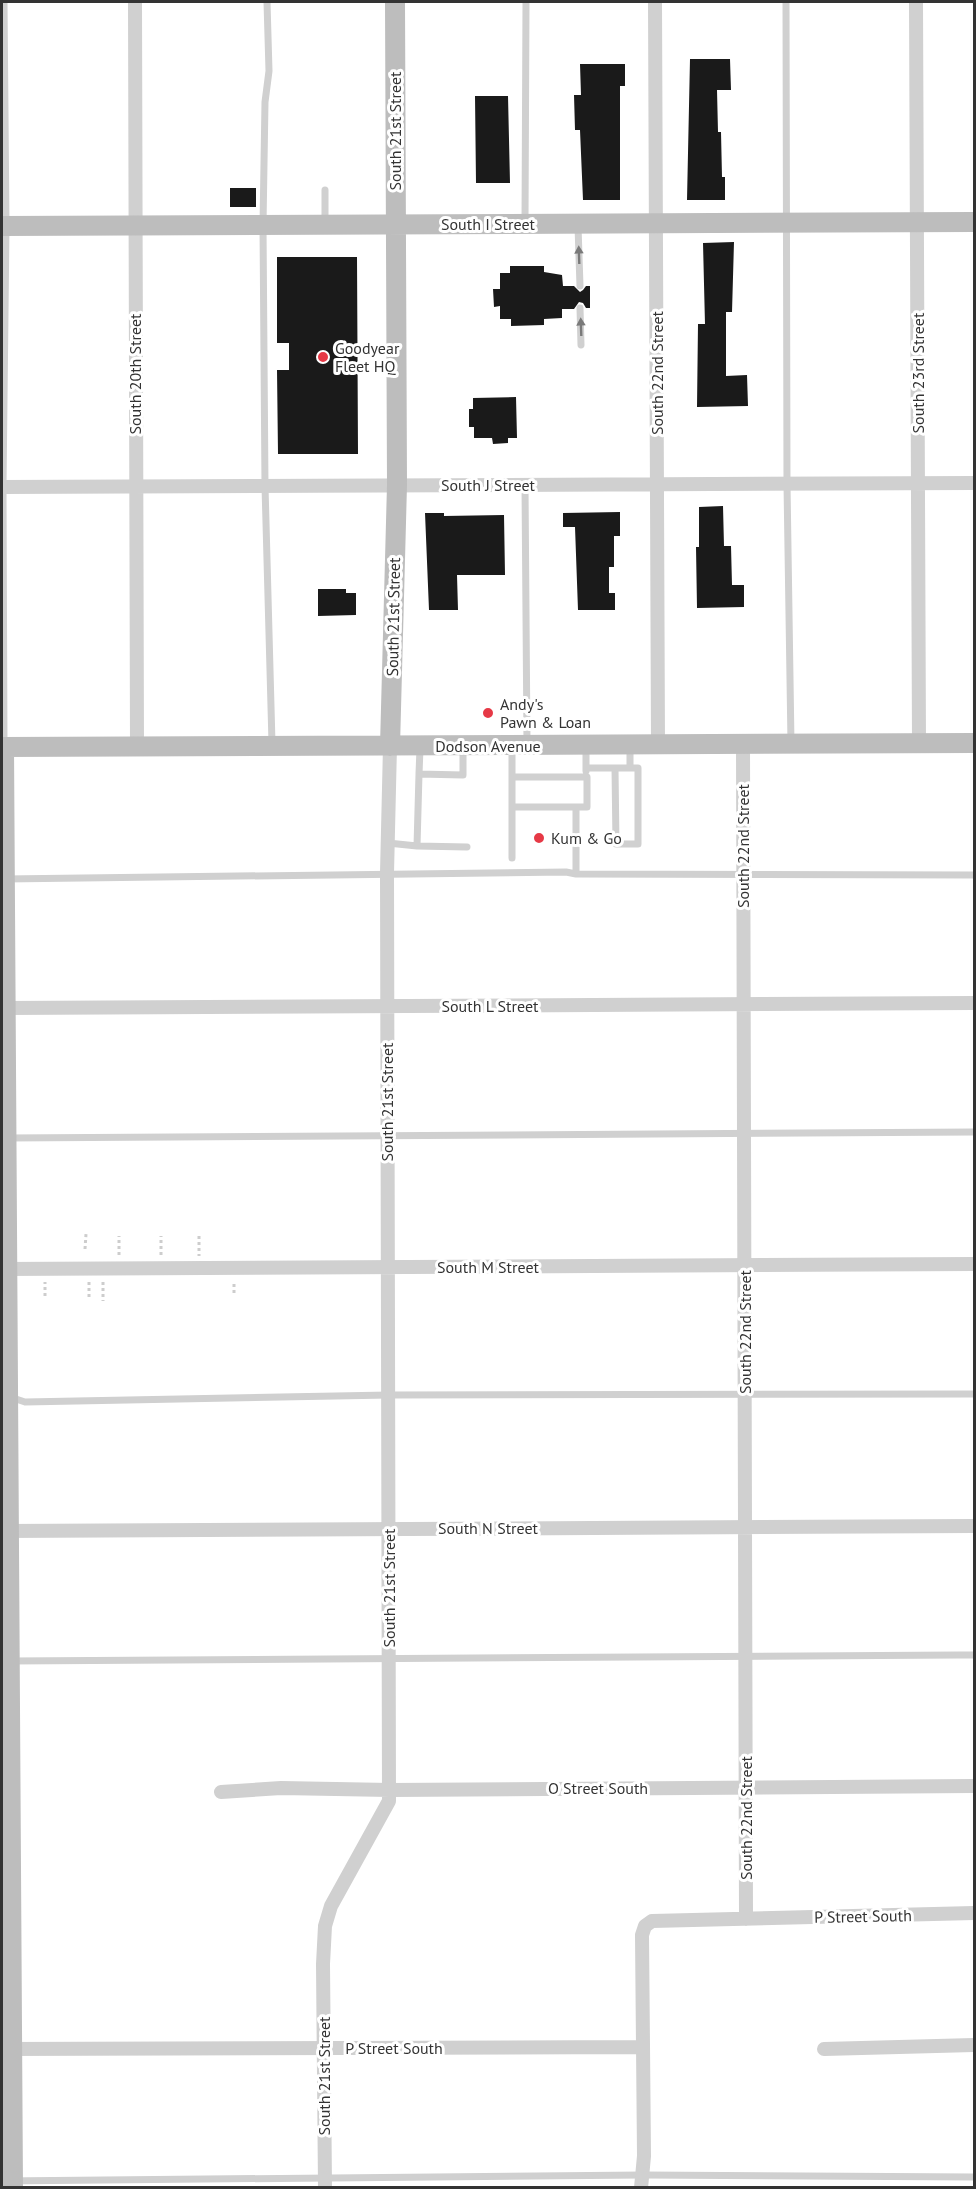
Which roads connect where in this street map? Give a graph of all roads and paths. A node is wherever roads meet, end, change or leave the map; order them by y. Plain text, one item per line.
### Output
1 (4, 2) edge
2 (135, 2) edge
3 (267, 2) edge
4 (395, 2) edge
5 (526, 2) edge
6 (656, 2) edge
7 (786, 2) edge
8 (916, 2) edge
9 (325, 190) dead end
10 (786, 222) junction
11 (917, 222) junction
12 (975, 222) edge
13 (578, 223) junction
14 (657, 223) junction
15 (326, 224) junction
16 (395, 224) junction
17 (525, 224) junction
18 (135, 225) junction
19 (263, 225) junction
20 (4, 226) edge
21 (580, 286) dead end
22 (580, 308) dead end
23 (581, 345) dead end
24 (918, 483) junction
25 (975, 483) edge
26 (397, 484) junction
27 (657, 484) junction
28 (787, 484) junction
29 (525, 485) junction
30 (136, 486) junction
31 (266, 486) junction
32 (2, 487) edge
33 (743, 744) junction
34 (791, 744) junction
35 (919, 744) junction
36 (975, 744) edge
37 (586, 745) junction
38 (630, 745) junction
39 (658, 745) junction
40 (272, 746) junction
41 (390, 746) junction
42 (420, 746) junction
43 (463, 746) junction
44 (520, 746) junction
45 (3, 747) edge
46 (137, 747) junction
47 (615, 768) junction
48 (630, 768) junction
49 (586, 772) junction
50 (419, 774) junction
51 (513, 777) junction
52 (512, 807) junction
53 (576, 807) junction
54 (388, 843) junction
55 (417, 846) junction
56 (467, 847) dead end
57 (512, 858) dead end
58 (387, 873) junction
59 (576, 874) junction
60 (743, 874) junction
61 (975, 874) edge
62 (5, 879) junction
63 (975, 1003) edge
64 (744, 1005) junction
65 (387, 1007) junction
66 (6, 1008) junction
67 (975, 1132) edge
68 (744, 1133) junction
69 (387, 1136) junction
70 (4, 1138) edge
71 (86, 1234) dead end
72 (85, 1249) dead end
73 (975, 1264) edge
74 (745, 1266) junction
75 (389, 1268) junction
76 (4, 1269) edge
77 (975, 1394) edge
78 (389, 1395) junction
79 (745, 1395) junction
80 (5, 1396) edge
81 (975, 1526) edge
82 (746, 1527) junction
83 (389, 1528) junction
84 (5, 1531) edge
85 (746, 1654) junction
86 (975, 1655) edge
87 (389, 1660) junction
88 (5, 1661) edge
89 (6, 1786) edge
90 (975, 1786) edge
91 (747, 1787) junction
92 (390, 1790) junction
93 (221, 1792) dead end
94 (975, 1913) edge
95 (747, 1919) junction
96 (975, 2045) edge
97 (642, 2047) junction
98 (324, 2048) junction
99 (6, 2049) edge
100 (824, 2049) dead end
101 (975, 2177) edge
102 (642, 2181) edge
103 (9, 2183) edge
104 (325, 2183) edge

1 - 20 lane
2 - 18 street, South 20th Street
3 - 19 lane
4 - 16 street, South 21st Street
5 - 17 lane
6 - 14 street, South 22nd Street
7 - 10 lane
8 - 11 street, South 23rd Street
9 - 15 lane
10 - 11 street, South I Street
10 - 14 street, South I Street
10 - 28 lane
11 - 12 street, South I Street
11 - 24 street, South 23rd Street
13 - 14 street, South I Street
13 - 17 street, South I Street
21 -> 13 lane
14 - 27 street, South 22nd Street
15 - 16 street, South I Street
15 - 19 street, South I Street
16 - 17 street, South I Street
16 - 26 street, South 21st Street
18 - 19 street, South I Street
18 - 20 street, South I Street
18 - 30 street, South 20th Street
19 - 31 lane
20 - 32 lane
23 -> 22 lane
24 - 25 street, South J Street
24 - 28 street, South J Street
24 - 35 street, South 23rd Street
26 - 29 street, South J Street
26 - 31 street, South J Street
26 - 41 street, South 21st Street
27 - 28 street, South J Street
27 - 29 street, South J Street
27 - 39 street, South 22nd Street
28 - 34 lane
29 - 44 lane
30 - 31 street, South J Street
30 - 32 street, South J Street
30 - 46 street, South 20th Street
31 - 40 lane
32 - 45 lane
33 - 34 street, Dodson Avenue
33 - 39 street, Dodson Avenue
33 - 60 street, South 22nd Street
34 - 35 street, Dodson Avenue
35 - 36 street, Dodson Avenue
37 - 38 street, Dodson Avenue
37 - 44 street, Dodson Avenue
37 - 49 lane
38 - 39 street, Dodson Avenue
38 - 48 lane
40 - 41 street, Dodson Avenue
40 - 46 street, Dodson Avenue
41 - 42 street, Dodson Avenue
41 - 54 street, South 21st Street
42 - 43 street, Dodson Avenue
42 - 50 lane
43 - 44 street, Dodson Avenue
43 - 50 lane
44 - 51 lane
45 - 46 street, Dodson Avenue
45 - 62 street
47 - 48 lane
47 - 48 lane
47 - 49 lane
49 - 51 lane
49 - 53 lane
50 - 55 lane
51 - 52 lane
52 - 53 lane
52 - 57 lane
53 - 59 lane
54 - 55 lane
54 - 58 street, South 21st Street
55 - 56 lane
58 - 59 lane
58 - 62 lane
58 - 65 street, South 21st Street
59 - 60 lane
60 - 61 lane
60 - 64 street, South 22nd Street
62 - 66 street
63 - 64 street, South L Street
64 - 65 street, South L Street
64 - 68 street, South 22nd Street
65 - 66 street, South L Street
65 - 69 street, South 21st Street
66 - 70 street
67 - 68 lane
68 - 69 lane
68 - 74 street, South 22nd Street
69 - 70 lane
69 - 75 street, South 21st Street
70 - 76 street
71 - 72 path
73 - 74 street, South M Street
74 - 75 street, South M Street
74 - 79 street, South 22nd Street
75 - 76 street, South M Street
75 - 78 street, South 21st Street
76 - 80 street
77 - 79 lane
78 - 79 lane
78 - 80 lane
78 - 83 street, South 21st Street
79 - 82 street, South 22nd Street
80 - 84 street
81 - 82 street, South N Street
82 - 83 street, South N Street
82 - 85 street, South 22nd Street
83 - 84 street, South N Street
83 - 87 street, South 21st Street
84 - 88 street
85 - 86 lane
85 - 87 lane
85 - 91 street, South 22nd Street
87 - 88 lane
87 - 92 street, South 21st Street
88 - 89 street
89 - 99 street
90 - 91 street, O Street South
91 - 92 street, O Street South
91 - 95 street, South 22nd Street
92 - 93 street, O Street South
92 - 98 street, South 21st Street
94 - 95 street, P Street South
95 - 97 street, P Street South
96 - 100 street
97 - 98 street, P Street South
97 - 102 street
98 - 99 street, P Street South
98 - 104 street, South 21st Street
99 - 103 street
101 - 102 lane
102 - 104 lane
103 - 104 lane

